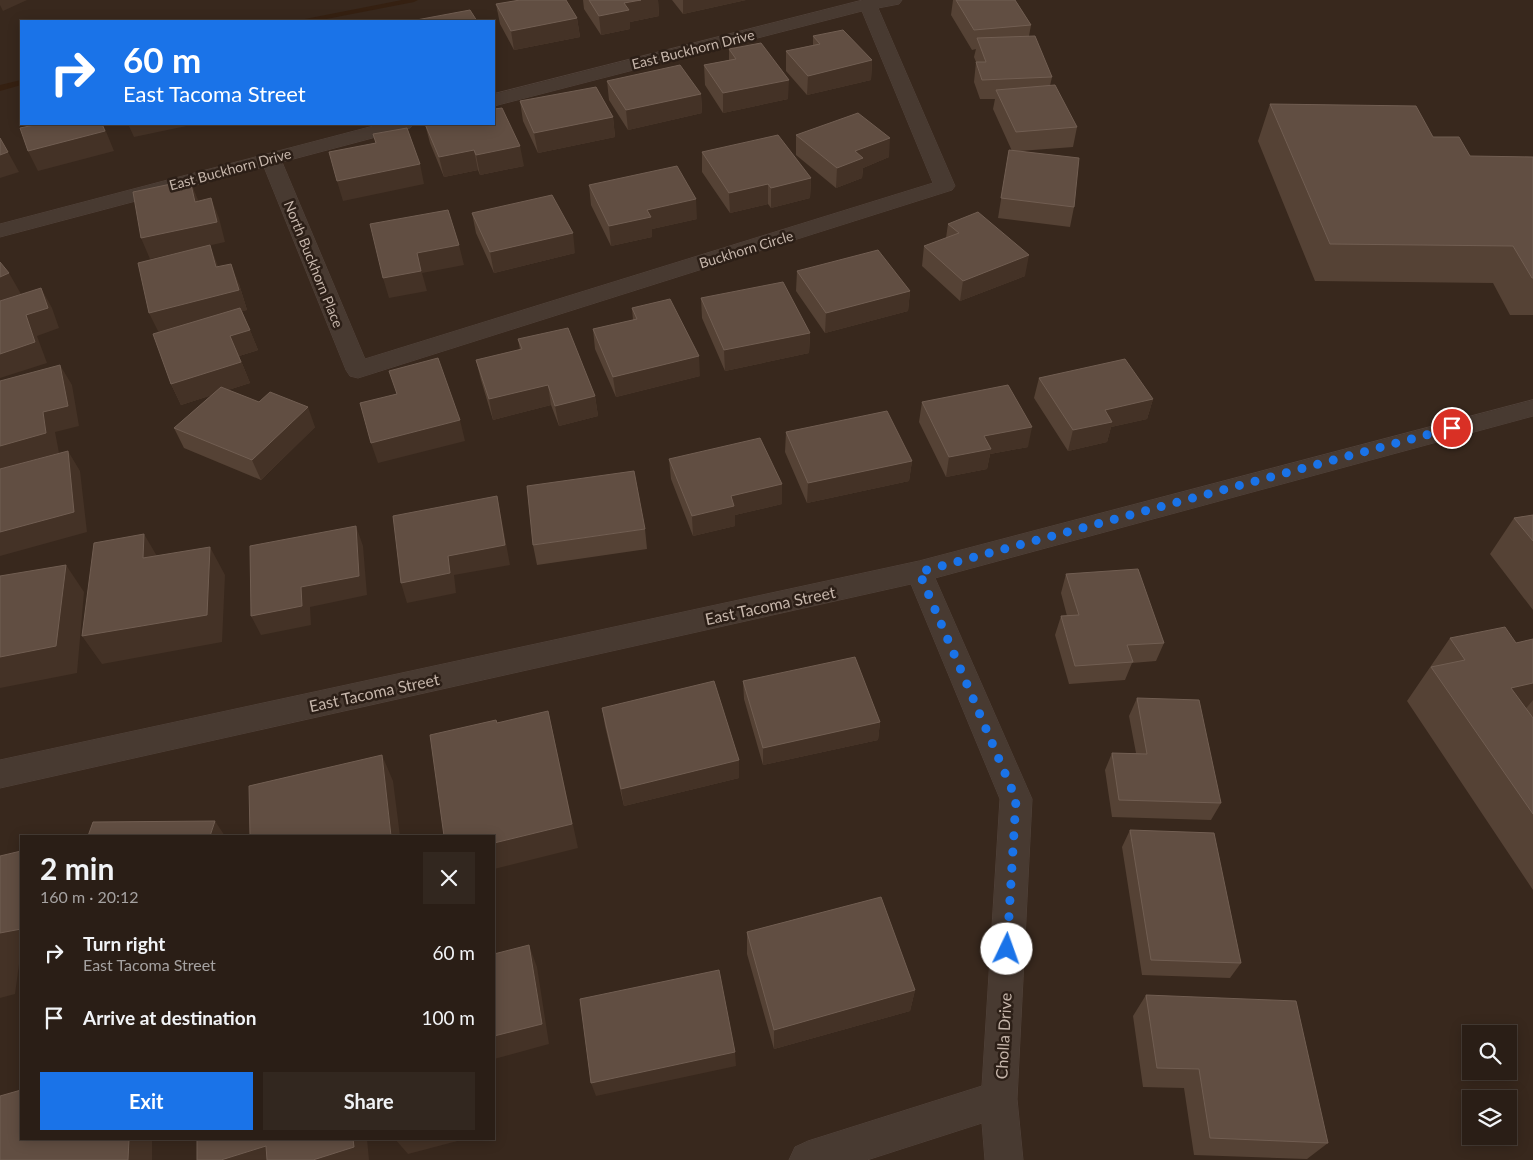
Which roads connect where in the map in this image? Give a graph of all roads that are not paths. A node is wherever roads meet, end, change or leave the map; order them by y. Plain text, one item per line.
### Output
1 (893, 0) edge
2 (868, 4) junction
3 (495, 100) edge
4 (399, 125) edge
5 (270, 158) junction
6 (0, 231) edge
7 (358, 370) joint
8 (1533, 408) edge
9 (919, 572) junction
10 (0, 774) edge
11 (999, 1099) junction
12 (808, 1160) edge
13 (1004, 1160) edge

1 - 2 street, East Buckhorn Drive
2 - 3 street, East Buckhorn Drive
2 - 7 street, Buckhorn Circle
4 - 5 street, East Buckhorn Drive
5 - 6 street, East Buckhorn Drive
5 - 7 street, North Buckhorn Place
8 - 9 street, East Tacoma Street
9 - 10 street, East Tacoma Street
9 - 11 street, Cholla Drive
11 - 12 street
11 - 13 street, Cholla Drive

